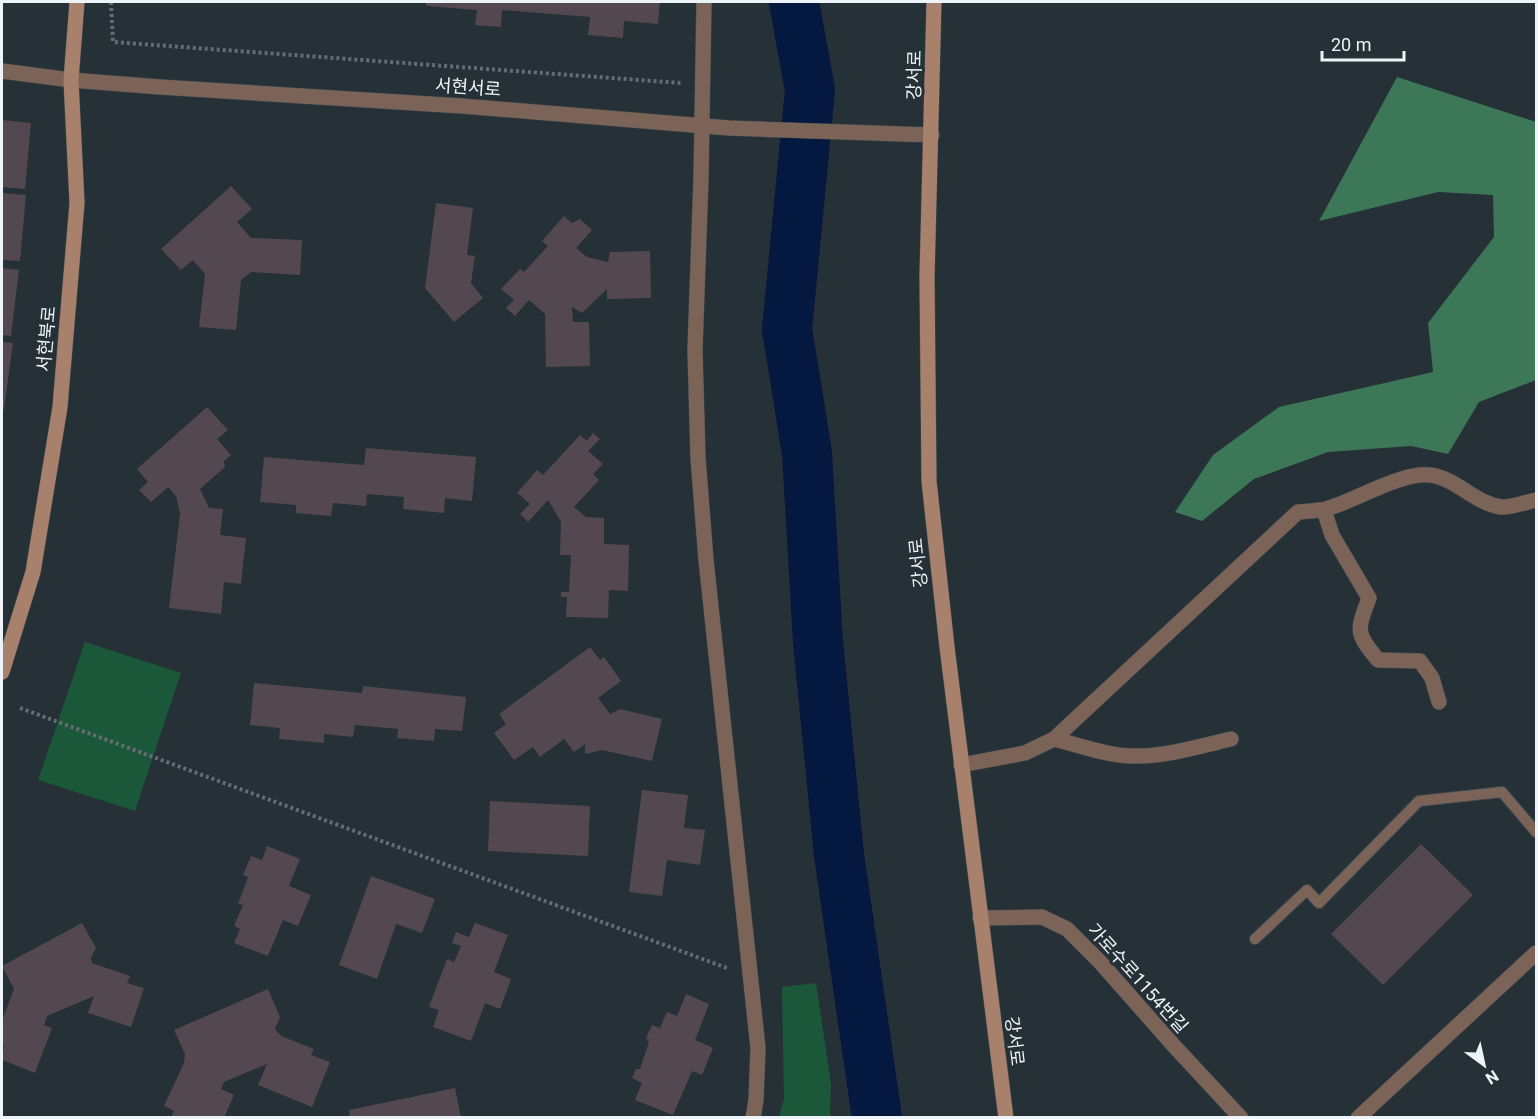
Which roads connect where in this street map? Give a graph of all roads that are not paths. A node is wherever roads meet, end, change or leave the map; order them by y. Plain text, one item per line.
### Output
1 (77, 2) edge
2 (704, 2) edge
3 (934, 2) edge
4 (2, 70) edge
5 (71, 80) junction
6 (702, 126) junction
7 (932, 135) junction
8 (1536, 500) edge
9 (1324, 510) junction
10 (2, 672) edge
11 (1439, 702) dead end
12 (1054, 739) junction
13 (1230, 739) dead end
14 (961, 765) junction
15 (1536, 832) edge
16 (980, 918) junction
17 (1255, 939) dead end
18 (1536, 953) edge
19 (753, 1118) edge
20 (1006, 1118) edge
21 (1241, 1118) edge
22 (1358, 1118) edge

1 - 5 street, 서현북로
2 - 6 street
3 - 7 street, 강서로
4 - 5 street, 서현서로
5 - 6 street, 서현서로
5 - 10 street, 서현북로
6 - 7 street, 서현서로
6 - 19 street
7 - 14 street, 강서로
8 - 9 street
9 - 11 street
9 - 12 street
12 - 13 street
12 - 14 street
14 - 16 street, 강서로
15 - 17 lane
16 - 20 street, 강서로
16 - 21 street, 가로수로1154번길
18 - 22 street

